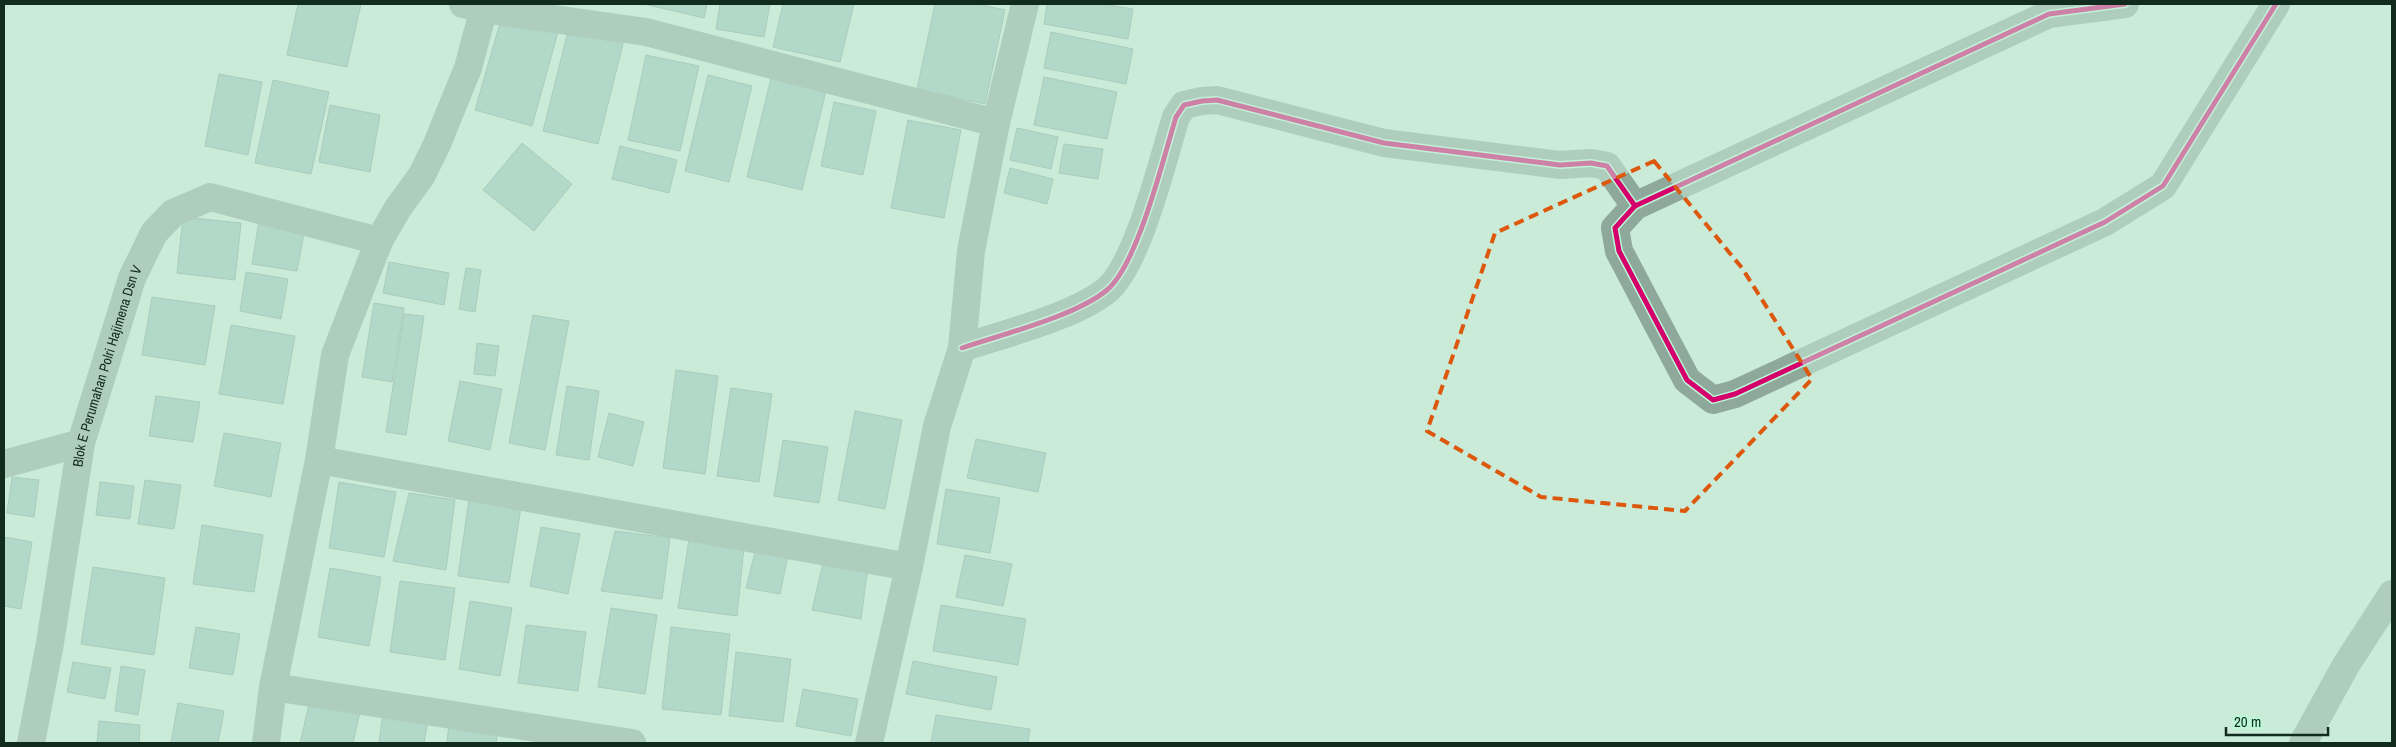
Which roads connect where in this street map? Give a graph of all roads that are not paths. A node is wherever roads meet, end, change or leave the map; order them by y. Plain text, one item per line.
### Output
1 (1024, 4) edge
2 (2125, 4) edge
3 (2276, 4) edge
4 (477, 6) edge
5 (996, 123) junction
6 (1635, 206) junction
7 (379, 241) junction
8 (962, 348) junction
9 (80, 443) junction
10 (319, 460) junction
11 (4, 464) edge
12 (909, 567) junction
13 (2392, 594) edge
14 (273, 687) junction
15 (31, 743) edge
16 (266, 743) edge
17 (632, 743) edge
18 (869, 743) edge
19 (2303, 743) edge

1 - 5 street
2 - 6 street
3 - 6 street
4 - 5 street
4 - 7 street
5 - 8 street
6 - 8 street
7 - 9 street, Blok E Perumahan Polri Hajimena Dsn V
7 - 10 street
8 - 12 street
9 - 11 street
9 - 15 street, Blok E Perumahan Polri Hajimena Dsn V
10 - 12 street
10 - 14 street
12 - 18 street
13 - 19 street
14 - 16 street
14 - 17 street

